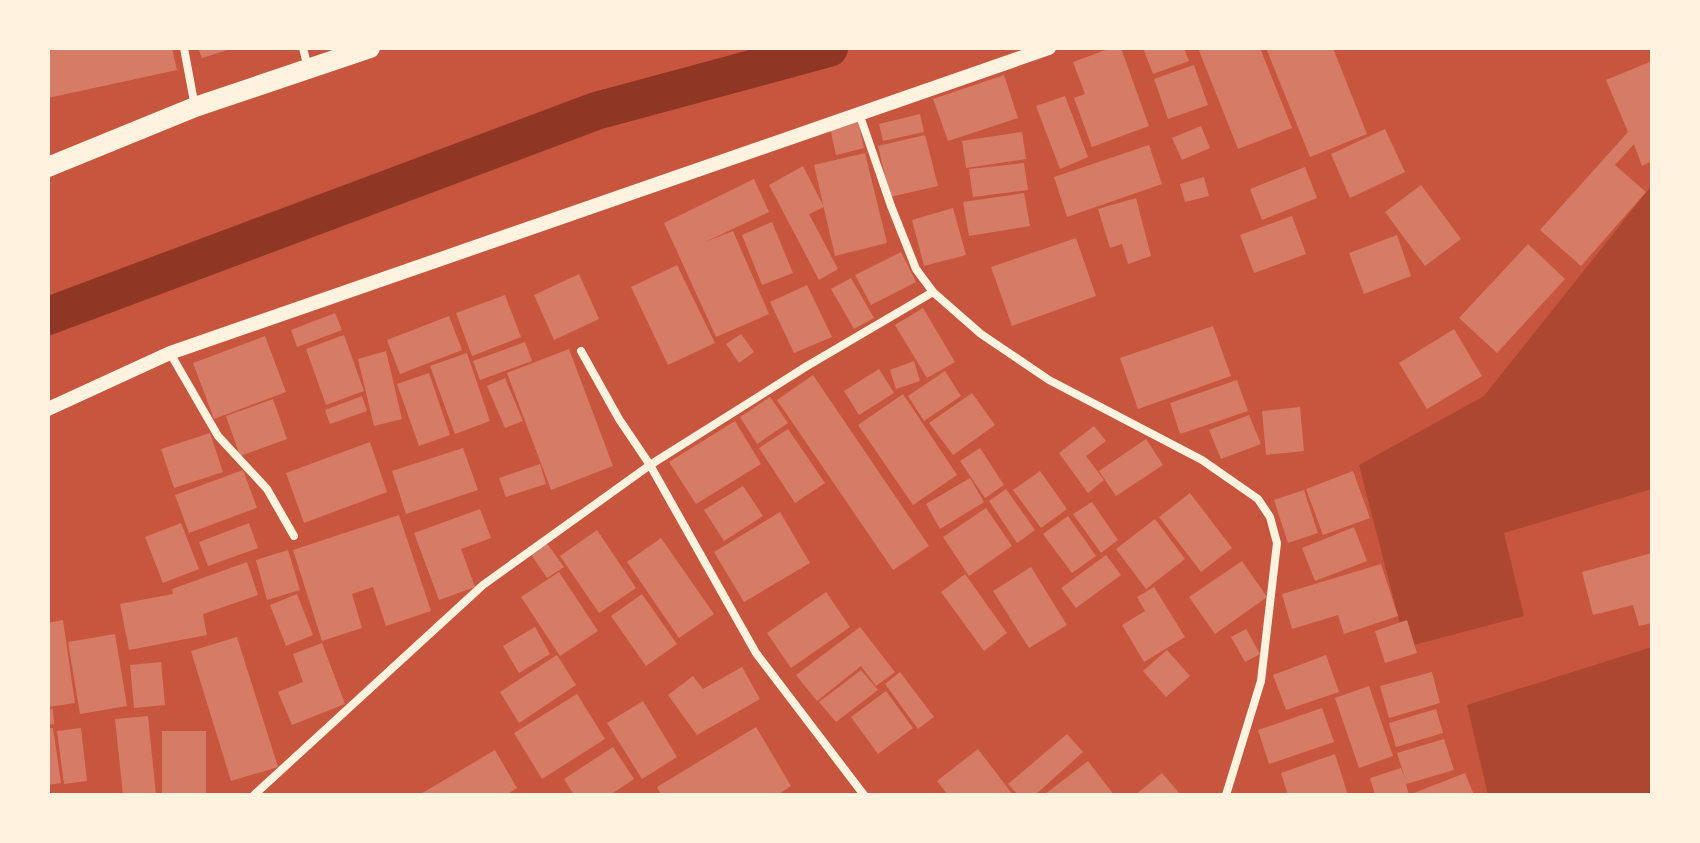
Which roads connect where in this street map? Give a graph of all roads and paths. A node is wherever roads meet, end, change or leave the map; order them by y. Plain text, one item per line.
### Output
1 (184, 48) edge
2 (303, 48) edge
3 (370, 48) edge
4 (1049, 48) edge
5 (308, 69) junction
6 (195, 107) junction
7 (860, 116) junction
8 (48, 167) edge
9 (933, 292) junction
10 (581, 351) dead end
11 (170, 353) junction
12 (48, 409) edge
13 (650, 465) junction
14 (294, 536) dead end
15 (254, 795) edge
16 (864, 795) edge
17 (1226, 795) edge

1 - 6 street
2 - 5 street
3 - 5 main road
4 - 7 street
5 - 6 main road
6 - 8 main road
7 - 9 street
7 - 11 street
9 - 13 street
9 - 17 street
10 - 13 street
11 - 12 street
11 - 14 street
13 - 15 street
13 - 16 street

